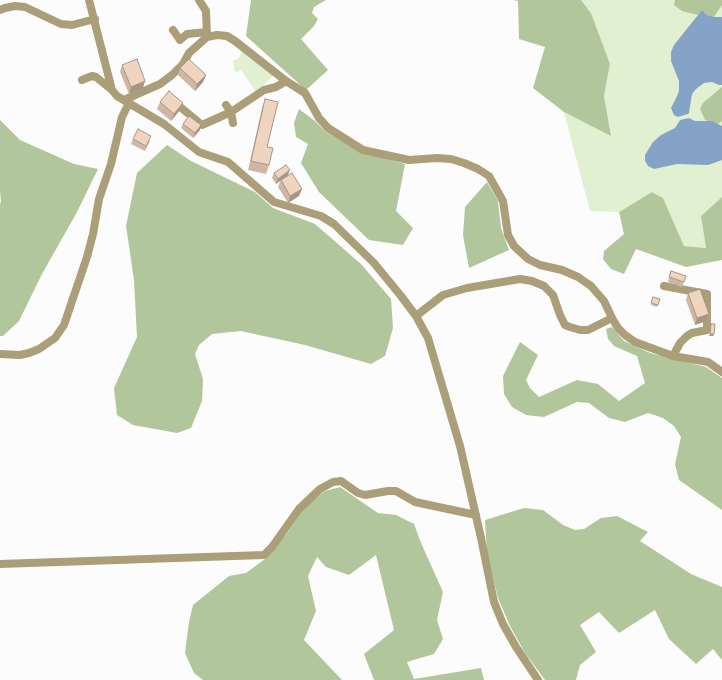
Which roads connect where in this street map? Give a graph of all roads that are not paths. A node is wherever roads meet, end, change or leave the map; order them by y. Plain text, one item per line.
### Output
1 (89, 0) edge
2 (199, 0) edge
3 (0, 10) edge
4 (95, 19) junction
5 (173, 30) dead end
6 (207, 35) junction
7 (82, 80) dead end
8 (286, 81) junction
9 (112, 90) junction
10 (166, 95) edge
11 (126, 102) junction
12 (229, 109) junction
13 (233, 123) dead end
14 (664, 286) dead end
15 (416, 316) junction
16 (612, 318) junction
17 (0, 354) edge
18 (673, 356) junction
19 (722, 372) edge
20 (476, 515) junction
21 (0, 564) edge
22 (538, 680) edge

1 - 4 street
2 - 6 street
3 - 4 street
4 - 9 street
5 - 6 street
6 - 8 street
6 - 11 street
7 - 9 street
8 - 12 street
8 - 16 street
9 - 11 street
10 - 12 street
11 - 15 street
11 - 17 street
12 - 13 street
14 - 18 street
15 - 16 street
15 - 20 street
16 - 18 street
18 - 19 street
20 - 21 street
20 - 22 street

